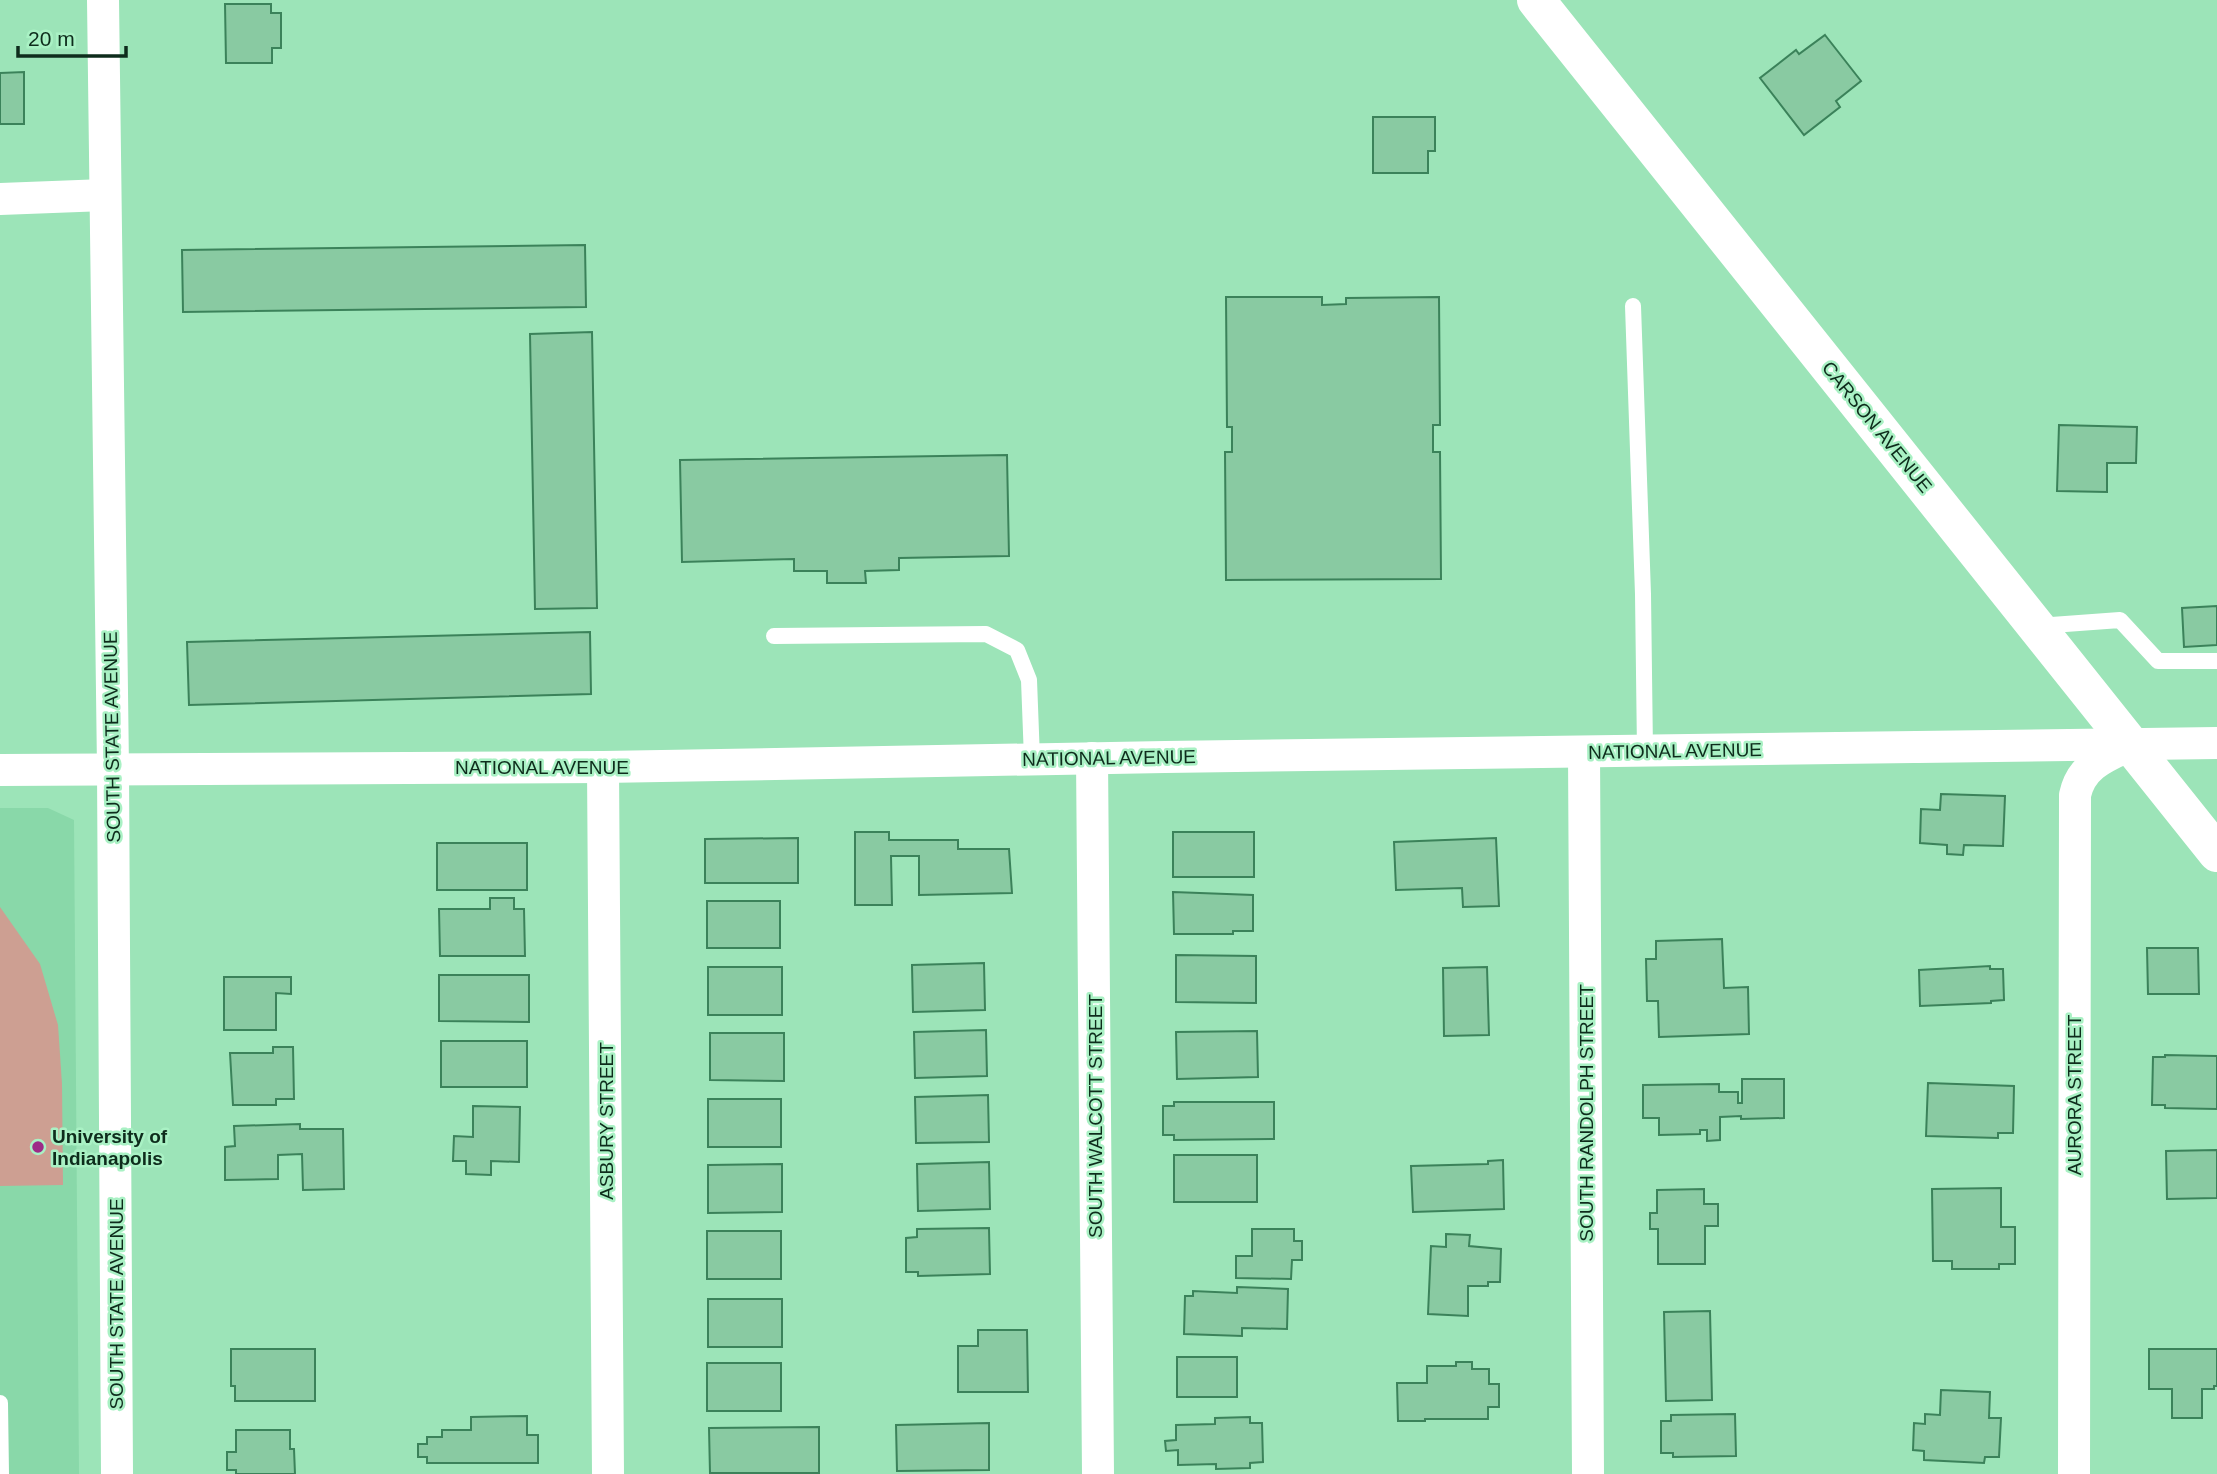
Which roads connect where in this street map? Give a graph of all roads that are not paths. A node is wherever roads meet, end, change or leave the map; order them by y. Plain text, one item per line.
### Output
1 (103, 0) edge
2 (1536, 0) edge
3 (105, 195) junction
4 (0, 199) edge
5 (1633, 306) dead end
6 (2036, 626) junction
7 (774, 636) dead end
8 (2217, 661) edge
9 (2217, 743) edge
10 (2131, 744) junction
11 (1645, 751) junction
12 (1584, 752) junction
13 (1093, 758) junction
14 (1032, 760) junction
15 (603, 767) junction
16 (0, 769) edge
17 (113, 769) junction
18 (2217, 853) edge
19 (0, 1403) edge
20 (1, 1474) edge
21 (117, 1474) edge
22 (608, 1474) edge
23 (1098, 1474) edge
24 (1588, 1474) edge
25 (2074, 1474) edge

1 - 3 street, SOUTH STATE AVENUE
2 - 6 main road, CARSON AVENUE
3 - 4 street
3 - 17 street, SOUTH STATE AVENUE
5 - 11 lane
6 - 8 lane
6 - 10 main road, CARSON AVENUE
7 - 14 lane
9 - 10 street, NATIONAL AVENUE
10 - 11 street, NATIONAL AVENUE
10 - 18 main road, CARSON AVENUE
10 - 25 street, AURORA STREET
11 - 12 street, NATIONAL AVENUE
12 - 13 street, NATIONAL AVENUE
12 - 24 street, SOUTH RANDOLPH STREET
13 - 14 street, NATIONAL AVENUE
13 - 23 street, SOUTH WALCOTT STREET
14 - 15 street, NATIONAL AVENUE
15 - 17 street, NATIONAL AVENUE
15 - 22 street, ASBURY STREET
16 - 17 street, NATIONAL AVENUE
17 - 21 street, SOUTH STATE AVENUE
19 - 20 lane

